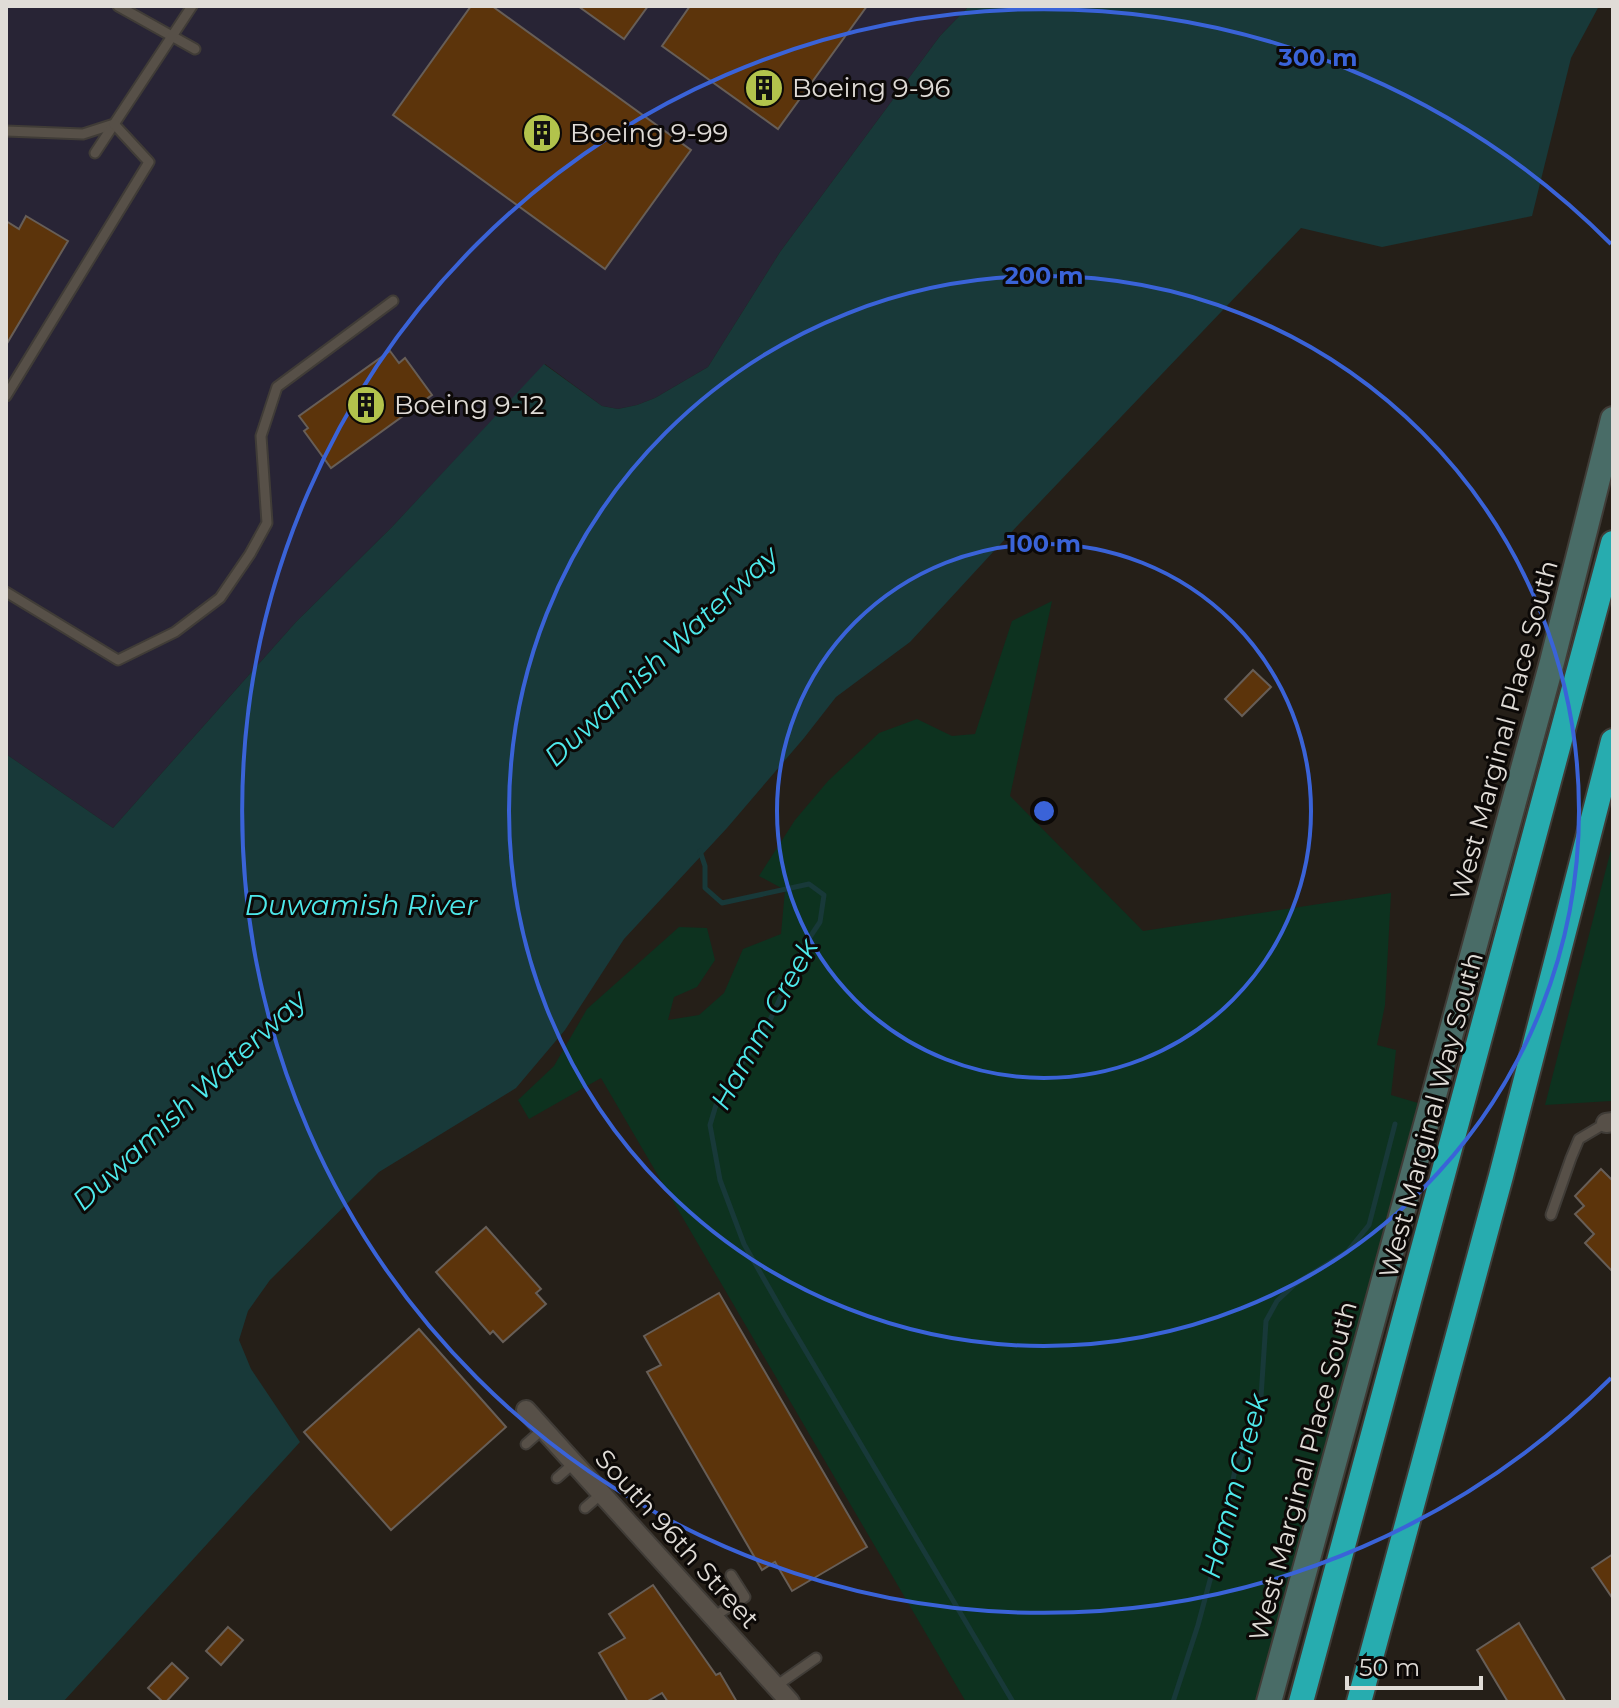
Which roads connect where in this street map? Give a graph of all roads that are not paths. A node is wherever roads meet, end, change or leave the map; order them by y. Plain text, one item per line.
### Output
1 (118, 6) edge
2 (192, 6) edge
3 (173, 36) junction
4 (195, 49) dead end
5 (114, 124) junction
6 (6, 131) edge
7 (95, 153) dead end
8 (393, 301) dead end
9 (6, 396) edge
10 (1613, 419) edge
11 (1613, 543) edge
12 (6, 592) edge
13 (1613, 741) edge
14 (1610, 1122) edge
15 (1551, 1215) dead end
16 (526, 1410) dead end
17 (543, 1429) junction
18 (526, 1444) dead end
19 (574, 1463) junction
20 (557, 1478) dead end
21 (601, 1494) junction
22 (585, 1508) dead end
23 (731, 1575) dead end
24 (713, 1617) junction
25 (816, 1658) dead end
26 (776, 1686) junction
27 (790, 1702) edge
28 (1269, 1702) edge
29 (1301, 1702) edge
30 (1359, 1702) edge

1 - 3 lane
2 - 3 lane
3 - 4 lane
3 - 5 lane
5 - 6 lane
5 - 7 lane
5 - 9 lane
8 - 12 lane
10 - 28 street, West Marginal Place South
11 - 29 highway, West Marginal Way South
13 - 30 highway
14 - 15 lane
16 - 17 street, South 96th Street
17 - 18 lane
17 - 19 street, South 96th Street
19 - 20 lane
19 - 21 street, South 96th Street
21 - 22 lane
21 - 24 street, South 96th Street
23 - 24 lane
24 - 26 street, South 96th Street
25 - 26 lane
26 - 27 street, South 96th Street

